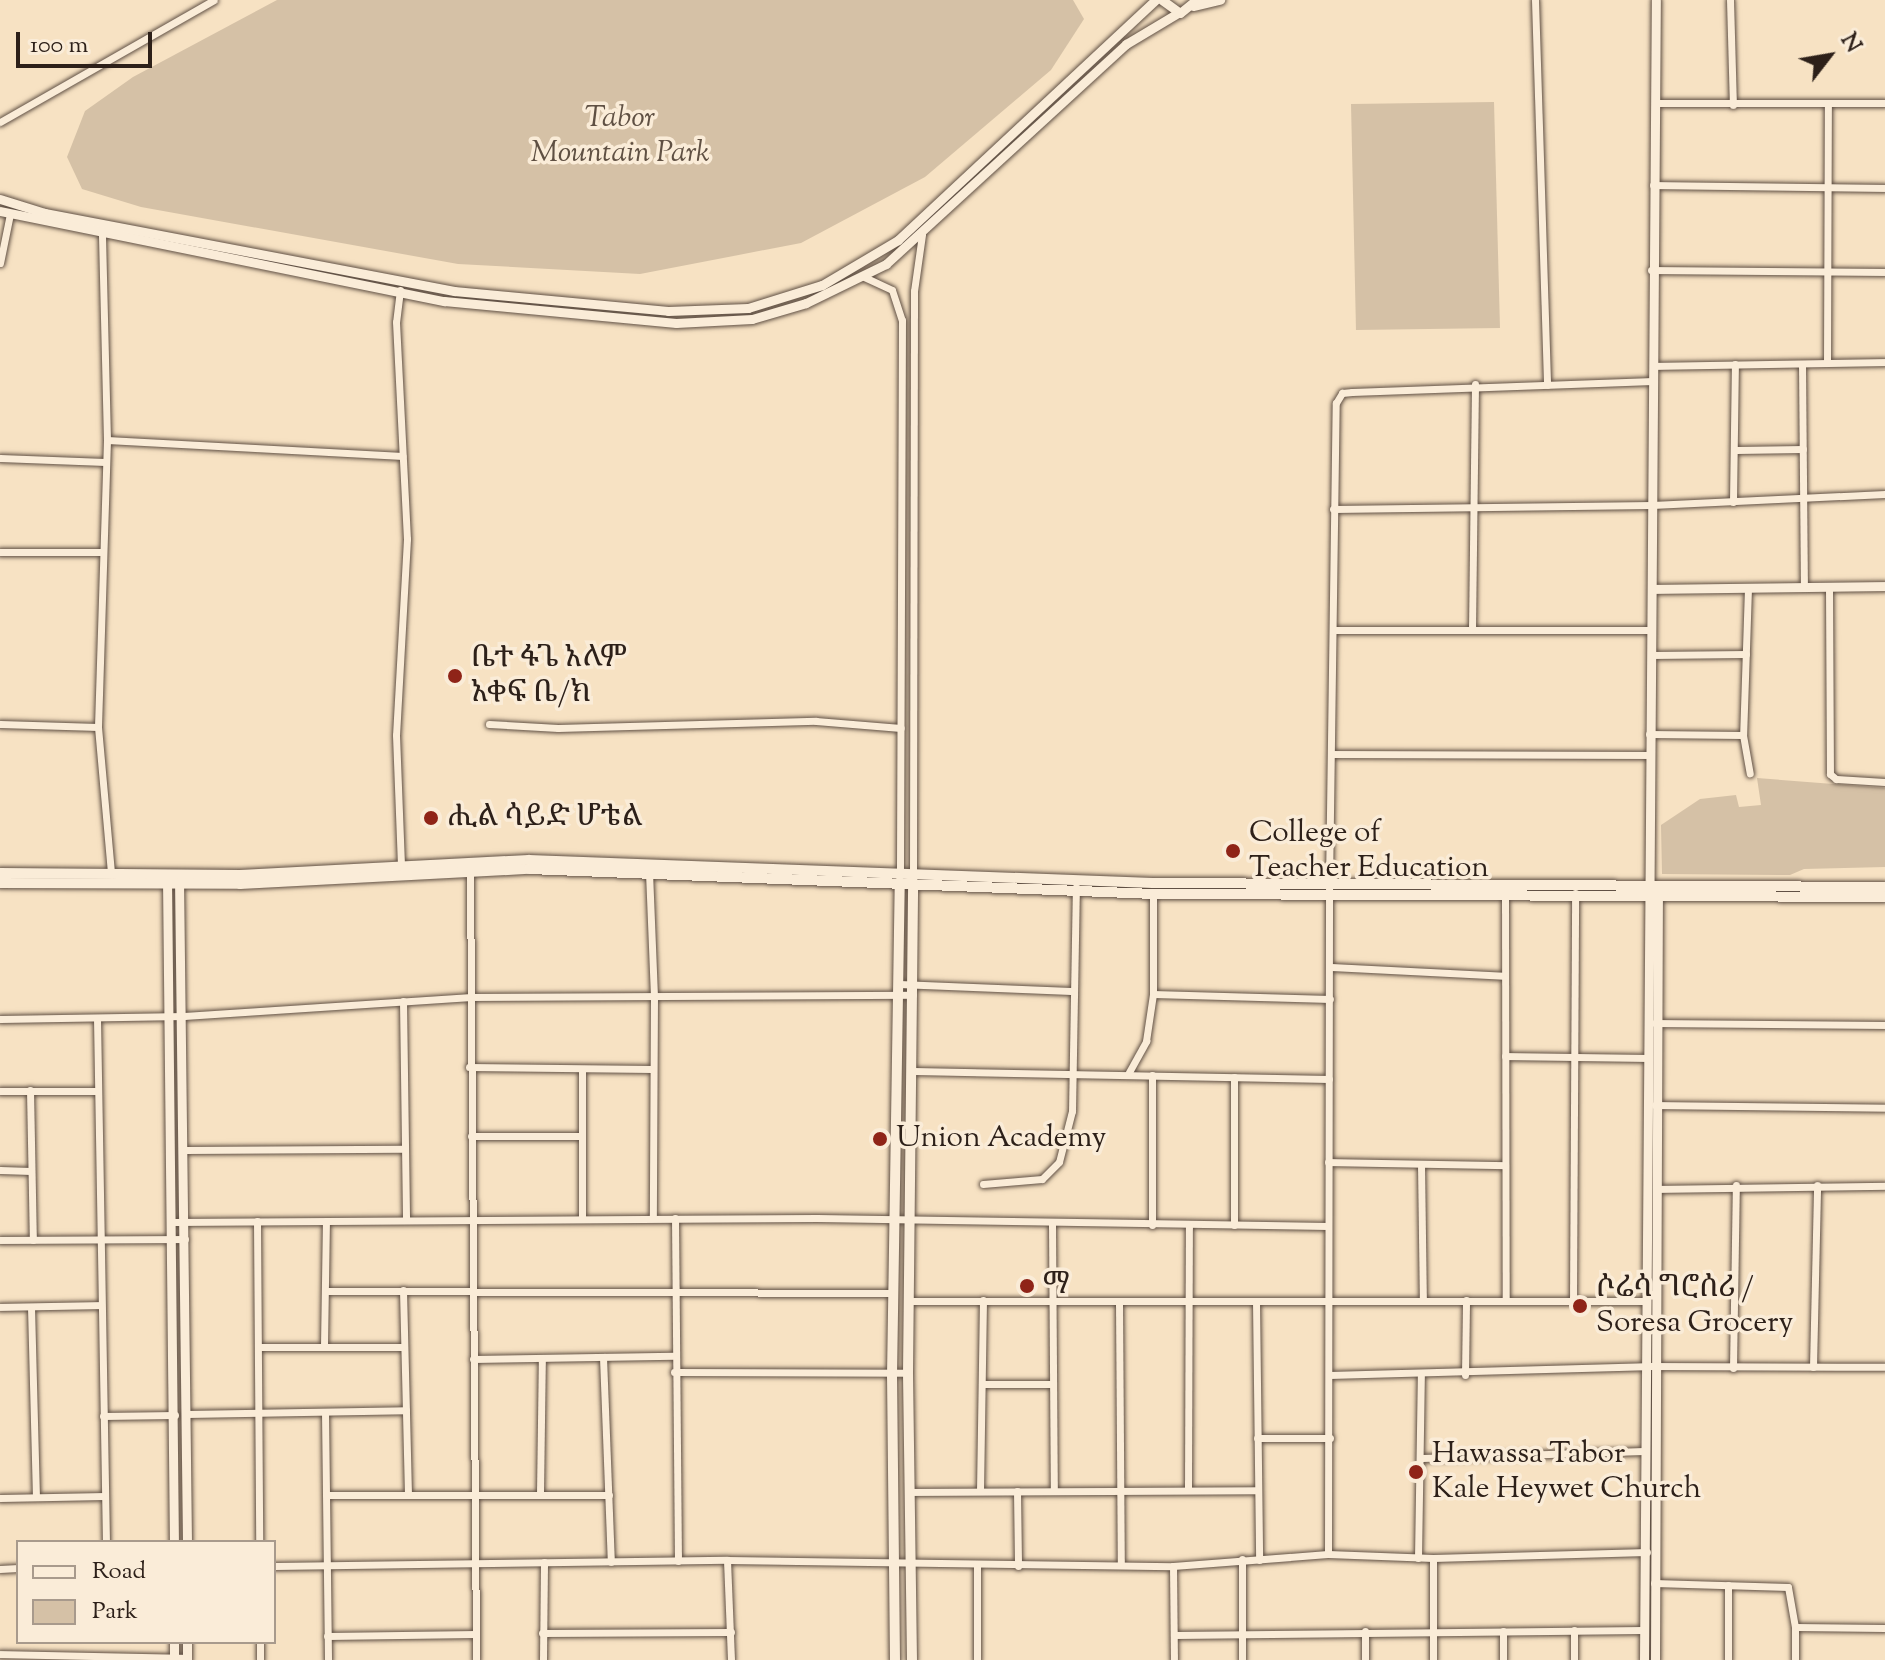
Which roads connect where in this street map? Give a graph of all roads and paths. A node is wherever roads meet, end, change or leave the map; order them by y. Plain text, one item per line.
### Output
1 (214, 0) edge
2 (1155, 0) edge
3 (1162, 0) edge
4 (1220, 0) edge
5 (1535, 0) edge
6 (1656, 0) edge
7 (1730, 0) edge
8 (1195, 3) edge
9 (1178, 13) junction
10 (1655, 103) junction
11 (1885, 103) edge
12 (1828, 104) junction
13 (1733, 105) junction
14 (0, 122) edge
15 (1653, 185) junction
16 (1885, 188) edge
17 (1830, 189) junction
18 (0, 199) edge
19 (5, 213) edge
20 (922, 235) junction
21 (102, 236) junction
22 (0, 263) edge
23 (1651, 270) junction
24 (1831, 271) junction
25 (1885, 272) edge
26 (862, 276) junction
27 (402, 281) junction
28 (399, 292) junction
29 (531, 299) junction
30 (529, 312) junction
31 (1885, 362) edge
32 (1827, 363) junction
33 (914, 364) junction
34 (1735, 364) junction
35 (1802, 364) junction
36 (1653, 366) junction
37 (902, 368) junction
38 (1653, 381) junction
39 (1475, 384) junction
40 (1547, 385) junction
41 (107, 440) junction
42 (1803, 449) junction
43 (1736, 450) junction
44 (403, 456) junction
45 (0, 458) edge
46 (105, 462) junction
47 (1885, 494) edge
48 (1806, 496) junction
49 (1733, 502) junction
50 (1473, 505) junction
51 (1652, 505) junction
52 (1333, 509) junction
53 (0, 552) edge
54 (100, 552) junction
55 (1885, 586) edge
56 (1748, 588) junction
57 (1804, 588) junction
58 (1829, 588) junction
59 (1652, 589) junction
60 (1333, 630) junction
61 (1472, 630) junction
62 (1652, 630) junction
63 (1746, 654) junction
64 (1651, 655) junction
65 (0, 724) edge
66 (489, 724) dead end
67 (98, 727) junction
68 (901, 728) junction
69 (1649, 734) junction
70 (1743, 735) junction
71 (1331, 754) junction
72 (1649, 755) junction
73 (1750, 773) dead end
74 (1885, 782) edge
75 (401, 867) junction
76 (470, 872) junction
77 (649, 872) junction
78 (0, 873) edge
79 (111, 874) junction
80 (173, 880) junction
81 (900, 880) junction
82 (913, 880) junction
83 (0, 883) edge
84 (1076, 886) junction
85 (1885, 887) edge
86 (1153, 888) junction
87 (1329, 889) junction
88 (1653, 889) junction
89 (1575, 893) junction
90 (1505, 894) junction
91 (1885, 897) edge
92 (1330, 967) junction
93 (1505, 976) junction
94 (915, 989) junction
95 (898, 990) junction
96 (1071, 991) junction
97 (1153, 994) junction
98 (471, 997) junction
99 (654, 997) junction
100 (1330, 999) junction
101 (403, 1001) junction
102 (184, 1016) junction
103 (172, 1017) junction
104 (97, 1018) junction
105 (0, 1019) edge
106 (1655, 1023) junction
107 (1885, 1025) edge
108 (1505, 1056) junction
109 (1575, 1056) junction
110 (1646, 1058) junction
111 (469, 1067) junction
112 (582, 1069) junction
113 (653, 1069) junction
114 (914, 1071) junction
115 (1073, 1071) junction
116 (1128, 1074) junction
117 (1152, 1075) junction
118 (1234, 1077) junction
119 (1329, 1079) junction
120 (30, 1090) junction
121 (0, 1091) edge
122 (98, 1091) junction
123 (1652, 1104) junction
124 (1885, 1108) edge
125 (471, 1136) junction
126 (582, 1136) junction
127 (404, 1149) junction
128 (184, 1150) junction
129 (1328, 1162) junction
130 (1421, 1164) junction
131 (1505, 1165) junction
132 (0, 1170) edge
133 (31, 1171) junction
134 (983, 1184) dead end
135 (1736, 1185) junction
136 (1817, 1185) junction
137 (1885, 1186) edge
138 (1656, 1189) junction
139 (406, 1218) junction
140 (653, 1218) junction
141 (675, 1218) junction
142 (474, 1219) junction
143 (582, 1219) junction
144 (895, 1219) junction
145 (913, 1220) junction
146 (185, 1221) junction
147 (257, 1221) junction
148 (326, 1221) junction
149 (173, 1222) junction
150 (1052, 1224) junction
151 (1152, 1225) junction
152 (1189, 1225) junction
153 (1234, 1225) junction
154 (1328, 1226) junction
155 (100, 1239) junction
156 (173, 1239) junction
157 (185, 1239) junction
158 (0, 1240) edge
159 (33, 1240) junction
160 (403, 1290) junction
161 (474, 1290) junction
162 (672, 1290) junction
163 (326, 1291) junction
164 (894, 1293) junction
165 (983, 1300) junction
166 (1052, 1300) junction
167 (1328, 1300) junction
168 (1423, 1300) junction
169 (1466, 1300) junction
170 (1506, 1300) junction
171 (910, 1301) junction
172 (1187, 1301) junction
173 (1256, 1301) junction
174 (1573, 1301) junction
175 (1646, 1301) junction
176 (1119, 1302) junction
177 (101, 1305) junction
178 (0, 1307) edge
179 (31, 1307) junction
180 (324, 1346) junction
181 (258, 1347) junction
182 (404, 1347) junction
183 (674, 1356) junction
184 (603, 1357) junction
185 (542, 1358) junction
186 (473, 1359) junction
187 (1650, 1367) junction
188 (1813, 1367) junction
189 (1885, 1367) edge
190 (1733, 1368) junction
191 (674, 1372) junction
192 (908, 1373) junction
193 (1329, 1375) junction
194 (1421, 1375) junction
195 (1465, 1375) junction
196 (892, 1376) junction
197 (982, 1384) junction
198 (1053, 1384) junction
199 (406, 1410) junction
200 (325, 1412) junction
201 (257, 1413) junction
202 (187, 1414) junction
203 (175, 1415) junction
204 (103, 1416) junction
205 (1257, 1438) junction
206 (1330, 1438) junction
207 (1644, 1451) junction
208 (1422, 1458) junction
209 (1188, 1490) junction
210 (1257, 1490) junction
211 (980, 1491) junction
212 (1017, 1491) junction
213 (1054, 1491) junction
214 (1122, 1491) junction
215 (475, 1492) junction
216 (908, 1492) junction
217 (540, 1493) junction
218 (408, 1494) junction
219 (326, 1495) junction
220 (609, 1495) junction
221 (105, 1496) junction
222 (36, 1497) junction
223 (0, 1498) edge
224 (106, 1540) edge
225 (174, 1540) edge
226 (187, 1540) edge
227 (259, 1540) edge
228 (1649, 1552) junction
229 (1328, 1554) junction
230 (1418, 1558) junction
231 (1433, 1558) junction
232 (1242, 1559) junction
233 (727, 1560) junction
234 (1259, 1560) junction
235 (678, 1561) junction
236 (544, 1562) junction
237 (611, 1562) junction
238 (476, 1563) junction
239 (891, 1563) junction
240 (908, 1563) junction
241 (977, 1564) junction
242 (326, 1565) junction
243 (1121, 1565) junction
244 (276, 1566) edge
245 (1018, 1566) junction
246 (1173, 1566) junction
247 (1654, 1583) junction
248 (1728, 1585) junction
249 (1795, 1627) junction
250 (1885, 1628) edge
251 (1433, 1629) junction
252 (1574, 1630) junction
253 (1643, 1630) junction
254 (1365, 1631) junction
255 (1503, 1631) junction
256 (731, 1632) junction
257 (542, 1633) junction
258 (476, 1634) junction
259 (1174, 1635) junction
260 (327, 1636) junction
261 (1242, 1636) junction
262 (0, 1654) edge
263 (174, 1659) edge
264 (187, 1659) edge
265 (328, 1660) edge
266 (476, 1660) edge
267 (543, 1660) edge
268 (731, 1660) edge
269 (895, 1660) edge
270 (912, 1660) edge
271 (977, 1660) edge
272 (1174, 1660) edge
273 (1242, 1660) edge
274 (1365, 1660) edge
275 (1433, 1660) edge
276 (1503, 1660) edge
277 (1574, 1660) edge
278 (1644, 1660) edge
279 (1655, 1660) edge
280 (1728, 1660) edge
281 (1795, 1660) edge

1 - 14 street
2 - 29 street
3 - 9 street
4 - 8 street
5 - 40 street
6 - 10 street
7 - 13 street
8 - 9 street
9 - 20 street
10 - 13 street
10 - 15 street
11 - 12 street
12 - 13 street
12 - 17 street
15 - 17 street
15 - 23 street
16 - 17 street
17 - 24 street
18 - 27 street
19 - 21 street
19 - 22 street
20 - 26 street
20 - 33 street
21 - 28 street
21 - 41 street
23 - 24 street
23 - 36 street
24 - 25 street
24 - 32 street
26 - 30 street
26 - 37 street
27 - 28 street
27 - 29 street
28 - 30 street
28 - 44 street
29 - 30 street
31 - 32 street
32 - 35 street
33 - 37 street
33 - 82 street
34 - 35 street
34 - 36 street
34 - 43 street
35 - 42 street
36 - 38 street
37 - 68 street
38 - 40 street
38 - 51 street
39 - 40 street
39 - 50 street
39 - 52 street
41 - 44 street
41 - 46 street
42 - 43 street
42 - 48 street
43 - 49 street
44 - 75 street
45 - 46 street
46 - 54 street
47 - 48 street
48 - 49 street
48 - 57 street
49 - 51 street
50 - 51 street
50 - 52 street
50 - 61 street
51 - 59 street
52 - 60 street
53 - 54 street
54 - 67 street
55 - 58 street
56 - 57 street
56 - 59 street
56 - 63 street
57 - 58 street
58 - 74 street
59 - 62 street
60 - 61 street
60 - 71 street
61 - 62 street
62 - 64 street
63 - 64 street
63 - 70 street
64 - 69 street
65 - 67 street
66 - 68 street
67 - 79 street
68 - 81 street
69 - 70 street
69 - 72 street
70 - 73 street
71 - 72 street
71 - 87 street
72 - 88 street
75 - 77 main road
75 - 80 main road
76 - 77 main road
76 - 80 main road
76 - 98 street
77 - 81 main road
77 - 99 street
78 - 79 main road
79 - 80 main road
80 - 83 main road
80 - 102 street
80 - 103 street
81 - 82 main road
81 - 95 main road
82 - 84 main road
82 - 94 main road
84 - 86 main road
84 - 96 street
85 - 88 main road
86 - 87 main road
86 - 97 street
87 - 88 main road
87 - 90 main road
87 - 92 street
88 - 89 main road
88 - 91 main road
88 - 106 street
88 - 110 street
89 - 90 main road
89 - 109 street
90 - 93 street
92 - 93 street
92 - 100 street
93 - 108 street
94 - 95 street
94 - 96 street
94 - 114 main road
95 - 99 street
95 - 144 main road
96 - 115 street
97 - 100 street
97 - 116 street
98 - 99 street
98 - 101 street
98 - 111 street
99 - 113 street
100 - 119 street
101 - 102 street
101 - 127 street
102 - 103 street
102 - 128 street
103 - 104 street
103 - 149 street
104 - 105 street
104 - 122 street
106 - 107 street
106 - 123 street
108 - 109 street
108 - 131 street
109 - 110 street
109 - 174 street
110 - 123 street
111 - 112 street
111 - 125 street
112 - 113 street
112 - 126 street
113 - 140 street
114 - 115 street
114 - 145 main road
115 - 116 street
115 - 134 street
116 - 117 street
117 - 118 street
117 - 151 street
118 - 119 street
118 - 153 street
119 - 129 street
120 - 121 street
120 - 122 street
120 - 133 street
122 - 155 street
123 - 124 street
123 - 138 street
123 - 175 street
125 - 126 street
125 - 142 street
126 - 143 street
127 - 128 street
127 - 139 street
128 - 146 street
129 - 130 street
129 - 154 street
130 - 131 street
130 - 168 street
131 - 170 street
132 - 133 street
133 - 159 street
135 - 136 street
135 - 138 street
135 - 190 street
136 - 137 street
136 - 188 street
138 - 187 street
139 - 142 street
139 - 148 street
140 - 141 street
140 - 143 street
141 - 144 street
141 - 162 street
142 - 143 street
142 - 161 street
144 - 145 street
144 - 164 main road
145 - 150 street
145 - 171 main road
146 - 147 street
146 - 149 street
146 - 157 street
147 - 148 street
147 - 181 street
148 - 163 street
149 - 156 street
150 - 151 street
150 - 166 street
151 - 152 street
152 - 153 street
152 - 172 street
153 - 154 street
154 - 167 street
155 - 156 street
155 - 159 street
155 - 177 street
156 - 157 street
156 - 203 street
157 - 202 street
158 - 159 street
160 - 161 street
160 - 163 street
160 - 182 street
161 - 162 street
161 - 186 street
162 - 164 street
162 - 183 street
163 - 180 street
164 - 196 main road
165 - 166 street
165 - 171 street
165 - 197 street
166 - 176 street
166 - 198 street
167 - 168 street
167 - 173 street
167 - 193 street
168 - 169 street
169 - 170 street
169 - 195 street
170 - 174 street
171 - 192 main road
172 - 173 street
172 - 176 street
172 - 209 street
173 - 205 street
174 - 175 street
175 - 187 street
176 - 214 street
177 - 179 street
177 - 204 street
178 - 179 street
179 - 222 street
180 - 181 street
180 - 182 street
181 - 201 street
182 - 199 street
183 - 184 street
183 - 191 street
184 - 185 street
184 - 220 street
185 - 186 street
185 - 217 street
186 - 215 street
187 - 190 street
187 - 195 street
187 - 207 street
187 - 228 street
188 - 189 street
188 - 190 street
191 - 196 street
191 - 235 street
192 - 196 street
192 - 216 main road
193 - 194 street
193 - 206 street
194 - 195 street
194 - 208 street
196 - 239 main road
197 - 198 street
197 - 211 street
198 - 213 street
199 - 200 street
199 - 218 street
200 - 201 street
200 - 219 street
201 - 202 street
201 - 227 street
202 - 226 street
203 - 204 street
203 - 225 street
204 - 221 street
205 - 206 street
205 - 210 street
206 - 229 street
207 - 208 street
207 - 228 street
208 - 230 street
209 - 210 street
209 - 214 street
210 - 234 street
211 - 212 street
211 - 216 street
212 - 213 street
212 - 245 street
213 - 214 street
214 - 243 street
215 - 217 street
215 - 218 street
215 - 238 street
216 - 240 main road
217 - 220 street
218 - 219 street
219 - 242 street
220 - 237 street
221 - 222 street
221 - 224 street
222 - 223 street
228 - 231 street
228 - 247 street
228 - 253 street
229 - 230 street
229 - 234 street
230 - 231 street
231 - 251 street
232 - 234 street
232 - 246 street
232 - 261 street
233 - 235 street
233 - 239 street
233 - 256 street
235 - 237 street
236 - 237 street
236 - 238 street
236 - 257 street
238 - 242 street
238 - 258 street
239 - 240 street
239 - 269 main road
240 - 241 street
240 - 270 main road
241 - 245 street
241 - 271 street
242 - 244 street
242 - 260 street
243 - 245 street
243 - 246 street
246 - 259 street
247 - 248 street
247 - 279 street
248 - 249 street
248 - 280 street
249 - 250 street
249 - 281 street
251 - 254 street
251 - 255 street
251 - 275 street
252 - 253 street
252 - 255 street
252 - 277 street
253 - 278 street
254 - 261 street
254 - 274 street
255 - 276 street
256 - 257 street
256 - 268 street
257 - 267 street
258 - 260 street
258 - 266 street
259 - 261 street
259 - 272 street
260 - 265 street
261 - 273 street
262 - 263 street
263 - 264 street

